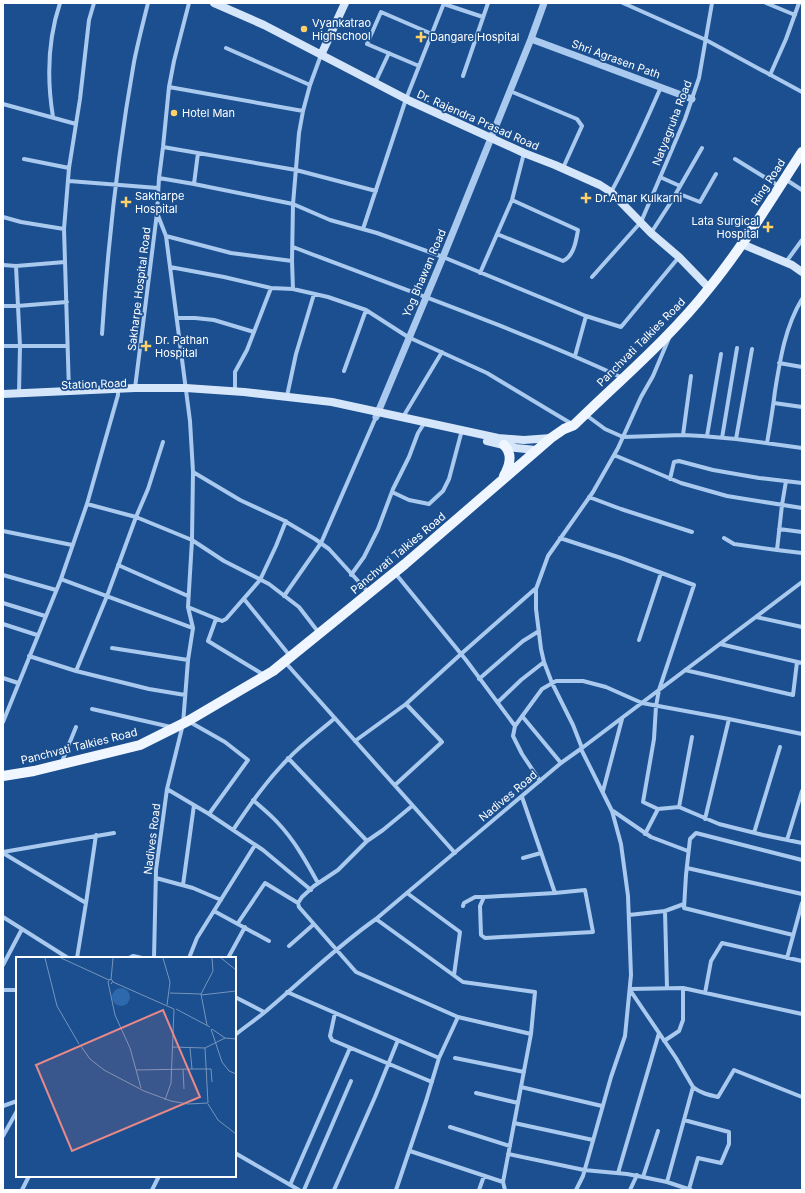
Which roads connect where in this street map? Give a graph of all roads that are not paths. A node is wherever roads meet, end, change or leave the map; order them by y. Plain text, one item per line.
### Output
1 (60, 3) edge
2 (94, 3) edge
3 (148, 3) edge
4 (189, 3) edge
5 (214, 3) edge
6 (345, 3) edge
7 (444, 3) edge
8 (488, 3) edge
9 (544, 3) edge
10 (623, 3) edge
11 (712, 3) edge
12 (766, 3) edge
13 (799, 3) edge
14 (228, 6) edge
15 (795, 15) junction
16 (483, 17) junction
17 (432, 34) junction
18 (531, 39) junction
19 (706, 40) junction
20 (226, 48) dead end
21 (389, 53) junction
22 (321, 55) junction
23 (419, 66) junction
24 (770, 75) junction
25 (463, 76) dead end
26 (374, 83) junction
27 (310, 85) junction
28 (169, 87) junction
29 (661, 87) junction
30 (510, 91) junction
31 (802, 92) edge
32 (406, 99) junction
33 (692, 99) junction
34 (3, 104) edge
35 (302, 111) junction
36 (53, 117) junction
37 (76, 124) junction
38 (491, 138) junction
39 (163, 147) junction
40 (702, 148) dead end
41 (802, 152) edge
42 (524, 153) junction
43 (198, 154) junction
44 (24, 159) dead end
45 (735, 159) dead end
46 (69, 168) junction
47 (563, 169) junction
48 (296, 170) junction
49 (716, 174) dead end
50 (660, 177) junction
51 (159, 178) junction
52 (69, 180) junction
53 (782, 182) junction
54 (116, 184) junction
55 (194, 184) junction
56 (680, 186) junction
57 (158, 188) junction
58 (802, 190) edge
59 (376, 191) junction
60 (611, 192) junction
61 (677, 193) junction
62 (512, 200) junction
63 (293, 204) junction
64 (157, 213) junction
65 (3, 217) edge
66 (641, 222) junction
67 (64, 229) junction
68 (363, 229) junction
69 (652, 232) junction
70 (497, 234) junction
71 (166, 236) junction
72 (802, 240) edge
73 (742, 244) junction
74 (293, 247) junction
75 (443, 257) junction
76 (679, 258) junction
77 (292, 261) junction
78 (64, 262) junction
79 (785, 262) junction
80 (3, 265) edge
81 (16, 266) junction
82 (170, 267) junction
83 (802, 272) edge
84 (480, 273) junction
85 (592, 277) dead end
86 (272, 288) junction
87 (709, 288) junction
88 (293, 289) junction
89 (314, 294) junction
90 (426, 296) junction
91 (802, 299) edge
92 (67, 302) junction
93 (3, 306) edge
94 (17, 306) junction
95 (796, 309) junction
96 (366, 310) junction
97 (802, 310) edge
98 (586, 316) junction
99 (178, 318) junction
100 (671, 331) junction
101 (254, 332) junction
102 (102, 334) dead end
103 (408, 337) junction
104 (3, 346) edge
105 (20, 346) junction
106 (67, 346) junction
107 (737, 348) dead end
108 (752, 349) dead end
109 (442, 352) junction
110 (721, 354) dead end
111 (575, 356) junction
112 (779, 363) junction
113 (802, 368) edge
114 (344, 371) dead end
115 (691, 376) dead end
116 (624, 379) junction
117 (135, 388) junction
118 (186, 390) junction
119 (69, 391) junction
120 (235, 391) junction
121 (118, 392) junction
122 (19, 393) junction
123 (3, 394) edge
124 (287, 396) junction
125 (3, 399) edge
126 (774, 403) junction
127 (802, 407) edge
128 (376, 414) junction
129 (585, 414) junction
130 (403, 417) junction
131 (424, 424) junction
132 (574, 425) junction
133 (461, 433) junction
134 (683, 435) junction
135 (707, 436) junction
136 (623, 437) junction
137 (551, 438) junction
138 (722, 438) junction
139 (736, 439) junction
140 (163, 442) dead end
141 (768, 443) junction
142 (504, 445) junction
143 (802, 448) edge
144 (536, 450) junction
145 (614, 455) junction
146 (193, 472) junction
147 (502, 479) junction
148 (670, 479) junction
149 (786, 481) junction
150 (802, 483) edge
151 (392, 492) junction
152 (589, 497) junction
153 (87, 504) junction
154 (782, 505) junction
155 (802, 508) edge
156 (136, 517) junction
157 (286, 521) junction
158 (779, 529) junction
159 (3, 531) edge
160 (692, 532) dead end
161 (802, 532) edge
162 (560, 538) junction
163 (724, 538) dead end
164 (192, 540) junction
165 (321, 543) junction
166 (72, 545) junction
167 (777, 550) junction
168 (802, 553) edge
169 (118, 565) junction
170 (394, 573) junction
171 (661, 573) junction
172 (3, 575) edge
173 (351, 575) junction
174 (61, 579) junction
175 (260, 580) junction
176 (802, 582) edge
177 (536, 589) junction
178 (56, 590) junction
179 (369, 594) junction
180 (107, 596) junction
181 (188, 596) junction
182 (284, 596) junction
183 (244, 599) junction
184 (3, 603) edge
185 (188, 607) junction
186 (45, 616) junction
187 (756, 618) junction
188 (216, 619) junction
189 (3, 624) edge
190 (802, 627) edge
191 (193, 628) junction
192 (539, 631) junction
193 (319, 633) junction
194 (37, 635) junction
195 (638, 640) dead end
196 (720, 644) junction
197 (112, 648) dead end
198 (461, 654) junction
199 (29, 656) junction
200 (288, 659) junction
201 (188, 660) junction
202 (544, 662) junction
203 (800, 663) edge
204 (685, 670) junction
205 (76, 671) junction
206 (265, 676) junction
207 (3, 678) edge
208 (479, 679) junction
209 (18, 683) junction
210 (552, 683) junction
211 (659, 690) junction
212 (185, 695) junction
213 (498, 702) junction
214 (642, 703) junction
215 (406, 704) junction
216 (656, 706) junction
217 (92, 708) dead end
218 (522, 716) junction
219 (334, 718) junction
220 (622, 718) junction
221 (729, 719) junction
222 (3, 722) edge
223 (182, 724) junction
224 (515, 726) junction
225 (76, 727) dead end
226 (802, 734) edge
227 (692, 737) dead end
228 (355, 741) junction
229 (780, 747) dead end
230 (582, 749) junction
231 (288, 758) junction
232 (561, 763) junction
233 (61, 764) junction
234 (3, 776) edge
235 (540, 781) junction
236 (395, 785) junction
237 (167, 789) junction
238 (802, 791) edge
239 (602, 792) junction
240 (522, 797) junction
241 (253, 800) junction
242 (194, 805) junction
243 (412, 806) junction
244 (678, 807) junction
245 (658, 809) junction
246 (612, 811) junction
247 (209, 814) junction
248 (706, 819) junction
249 (233, 830) junction
250 (114, 833) dead end
251 (754, 833) junction
252 (645, 834) junction
253 (96, 836) junction
254 (788, 840) junction
255 (367, 841) junction
256 (802, 843) edge
257 (255, 845) junction
258 (688, 851) junction
259 (3, 852) edge
260 (455, 852) junction
261 (541, 853) junction
262 (523, 858) dead end
263 (802, 860) edge
264 (687, 868) junction
265 (156, 878) junction
266 (318, 883) junction
267 (183, 884) junction
268 (310, 890) junction
269 (406, 893) junction
270 (555, 893) junction
271 (802, 894) edge
272 (484, 897) junction
273 (221, 900) junction
274 (86, 903) junction
275 (298, 903) junction
276 (802, 903) edge
277 (684, 904) junction
278 (463, 906) dead end
279 (801, 909) edge
280 (214, 910) junction
281 (665, 911) junction
282 (629, 915) junction
283 (3, 917) edge
284 (376, 919) junction
285 (238, 923) junction
286 (314, 924) junction
287 (245, 928) junction
288 (22, 929) junction
289 (793, 935) junction
290 (269, 941) dead end
291 (289, 946) dead end
292 (336, 950) junction
293 (66, 957) edge
294 (77, 957) edge
295 (154, 957) edge
296 (189, 957) edge
297 (229, 957) edge
298 (787, 958) junction
299 (802, 961) edge
300 (3, 965) edge
301 (454, 975) junction
302 (667, 988) junction
303 (683, 988) junction
304 (630, 989) junction
305 (3, 990) edge
306 (16, 990) edge
307 (287, 992) junction
308 (705, 993) junction
309 (236, 998) edge
310 (264, 1012) junction
311 (335, 1013) junction
312 (802, 1014) edge
313 (458, 1017) junction
314 (659, 1033) junction
315 (236, 1034) edge
316 (531, 1034) junction
317 (398, 1040) junction
318 (664, 1041) junction
319 (350, 1048) junction
320 (439, 1058) junction
321 (455, 1058) dead end
322 (389, 1064) junction
323 (524, 1072) junction
324 (352, 1081) dead end
325 (432, 1082) junction
326 (521, 1087) junction
327 (693, 1087) junction
328 (476, 1094) dead end
329 (802, 1097) edge
330 (16, 1101) edge
331 (518, 1103) junction
332 (3, 1106) edge
333 (602, 1106) junction
334 (16, 1113) edge
335 (684, 1120) junction
336 (514, 1123) junction
337 (450, 1127) dead end
338 (658, 1131) dead end
339 (3, 1136) edge
340 (593, 1140) junction
341 (510, 1146) junction
342 (410, 1151) junction
343 (236, 1154) edge
344 (508, 1154) junction
345 (584, 1170) junction
346 (618, 1173) junction
347 (484, 1176) junction
348 (637, 1176) junction
349 (28, 1177) edge
350 (158, 1177) edge
351 (643, 1177) junction
352 (503, 1182) junction
353 (667, 1182) junction
354 (290, 1185) junction
355 (690, 1189) edge
356 (22, 1190) edge
357 (152, 1190) edge
358 (299, 1190) edge
359 (304, 1190) edge
360 (334, 1190) edge
361 (396, 1190) edge
362 (479, 1190) edge
363 (505, 1190) edge
364 (576, 1190) edge
365 (630, 1190) edge

1 - 36 street
2 - 37 street
3 - 54 street
4 - 28 street, Sakharpe Hospital Road
5 - 14 main road, Dr. Rajendra Prasad Road
6 - 22 main road
7 - 16 street
7 - 17 street
8 - 16 street
9 - 18 street, Yog Bhawan Road
10 - 19 street
11 - 19 street, Natyagruha Road
12 - 15 street
13 - 15 street
14 - 22 main road, Dr. Rajendra Prasad Road
15 - 24 street
16 - 25 street
17 - 21 street
17 - 23 street
18 - 29 street, Shri Agrasen Path
18 - 30 street, Yog Bhawan Road
19 - 24 street
19 - 33 street, Natyagruha Road
20 - 27 street
21 - 23 street
21 - 26 street
22 - 26 main road, Dr. Rajendra Prasad Road
22 - 27 street
23 - 32 street
24 - 31 street
26 - 32 main road, Dr. Rajendra Prasad Road
27 - 35 street
28 - 35 street
28 - 39 street, Sakharpe Hospital Road
29 - 33 street, Shri Agrasen Path
29 - 60 street
30 - 38 street, Yog Bhawan Road
30 - 47 street
32 - 38 main road, Dr. Rajendra Prasad Road
32 - 59 street
33 - 50 street, Natyagruha Road
34 - 36 street
35 - 48 street
36 - 37 street
37 - 46 street
38 - 42 main road, Dr. Rajendra Prasad Road
38 - 75 street, Yog Bhawan Road
39 - 43 street
39 - 51 street, Sakharpe Hospital Road
40 - 56 street
41 - 53 main road, Ring Road
42 - 47 main road, Dr. Rajendra Prasad Road
42 - 62 street
43 - 48 street
43 - 55 street
44 - 46 street
45 - 53 street
46 - 52 street
47 - 60 main road, Dr. Rajendra Prasad Road
48 - 59 street
48 - 63 street
49 - 61 street
50 - 56 street
50 - 66 street, Natyagruha Road
51 - 55 street
51 - 57 street, Sakharpe Hospital Road
52 - 54 street
52 - 67 street
53 - 58 street
53 - 73 main road, Ring Road
54 - 57 street
54 - 102 street
55 - 63 street
56 - 61 street
57 - 64 street, Sakharpe Hospital Road
59 - 68 street
60 - 66 main road, Dr. Rajendra Prasad Road
61 - 69 street
62 - 70 street
62 - 70 street
63 - 68 street
63 - 74 street
64 - 71 street
64 - 117 street, Sakharpe Hospital Road
65 - 67 street
66 - 69 main road, Dr. Rajendra Prasad Road
66 - 85 street, Natyagruha Road
67 - 78 street
68 - 75 street
69 - 76 main road, Dr. Rajendra Prasad Road
70 - 84 street
71 - 77 street
71 - 82 street
72 - 79 street
73 - 79 main road
73 - 87 main road, Panchvati Talkies Road
74 - 77 street
74 - 90 street
75 - 84 street
75 - 90 street, Yog Bhawan Road
76 - 87 main road, Dr. Rajendra Prasad Road
76 - 98 street
77 - 88 street
78 - 81 street
78 - 92 street
79 - 83 main road
80 - 81 street
81 - 94 street
82 - 86 street
82 - 99 street
84 - 98 street
86 - 88 street
86 - 101 street
87 - 100 main road, Panchvati Talkies Road
88 - 89 street
89 - 96 street
89 - 124 street
90 - 103 street, Yog Bhawan Road
90 - 111 street
91 - 95 street
92 - 94 street
92 - 106 street
93 - 94 street
94 - 105 street
95 - 97 street
95 - 112 street
96 - 103 street
96 - 114 street
98 - 111 street
99 - 101 street
99 - 118 street
100 - 116 main road, Panchvati Talkies Road
100 - 136 street
101 - 120 street
103 - 109 street
103 - 128 street, Yog Bhawan Road
104 - 105 street
105 - 106 street
105 - 122 street
106 - 119 street
107 - 138 street
108 - 139 street
109 - 130 street
109 - 132 street
110 - 135 street
111 - 116 street
112 - 113 street
112 - 126 street
115 - 134 street
116 - 129 main road, Panchvati Talkies Road
117 - 118 main road, Station Road
117 - 121 main road, Station Road
118 - 120 main road
118 - 121 main road, Station Road
118 - 128 main road
118 - 146 street
119 - 121 main road, Station Road
119 - 122 main road, Station Road
120 - 124 main road
121 - 125 main road, Station Road
121 - 153 street
122 - 123 main road, Station Road
124 - 128 main road
126 - 127 street
126 - 141 street
128 - 130 main road
128 - 131 main road
128 - 165 street
129 - 132 main road, Panchvati Talkies Road
129 - 136 street
130 - 131 main road
131 - 133 main road
131 - 151 street
132 - 137 main road, Panchvati Talkies Road
133 - 137 main road
133 - 142 main road
133 - 151 street
134 - 135 street
134 - 136 street
135 - 138 street
136 - 145 street
137 - 144 main road, Panchvati Talkies Road
138 - 139 street
139 - 141 street
140 - 156 street
141 - 143 street
142 - 144 main road
142 - 147 main road
144 - 147 main road, Panchvati Talkies Road
145 - 148 street
145 - 152 street
146 - 157 street
146 - 164 street
147 - 170 main road, Panchvati Talkies Road
148 - 149 street
148 - 154 street
149 - 150 street
149 - 154 street
151 - 173 street
152 - 160 street
152 - 162 street
153 - 156 street
153 - 166 street
154 - 155 street
154 - 158 street
156 - 164 street
156 - 169 street
157 - 165 street
157 - 175 street
158 - 161 street
158 - 167 street
159 - 166 street
162 - 171 street
162 - 177 street
163 - 167 street
164 - 175 street
164 - 181 street
165 - 173 street
165 - 182 street
166 - 174 street
167 - 168 street
169 - 180 street
169 - 181 street
170 - 179 main road, Panchvati Talkies Road
170 - 198 street
171 - 195 street
171 - 211 street
172 - 178 street
173 - 179 street
174 - 178 street
174 - 180 street
175 - 182 street
175 - 183 street
176 - 187 street, Nadives Road
177 - 192 street
177 - 198 street
178 - 186 street
179 - 193 main road, Panchvati Talkies Road
180 - 191 street
180 - 205 street
181 - 185 street
182 - 193 street
183 - 188 street
183 - 200 street
184 - 186 street
185 - 188 street
185 - 191 street
186 - 194 street
187 - 190 street
187 - 196 street, Nadives Road
188 - 206 street
189 - 194 street
191 - 201 street, Nadives Road
192 - 202 street
192 - 208 street
193 - 200 main road, Panchvati Talkies Road
194 - 199 street
196 - 203 street
196 - 204 street, Nadives Road
197 - 201 street
198 - 208 street
198 - 215 street
199 - 205 street
199 - 209 street
200 - 206 main road, Panchvati Talkies Road
200 - 219 street
201 - 212 street, Nadives Road
202 - 210 street
202 - 213 street
203 - 204 street
204 - 211 street, Nadives Road
205 - 212 street
206 - 223 main road, Panchvati Talkies Road
207 - 209 street
208 - 213 street
209 - 222 street
210 - 214 street
210 - 218 street
210 - 230 street
211 - 214 street, Nadives Road
211 - 216 street
212 - 223 street, Nadives Road
213 - 224 street
214 - 216 street
214 - 220 street, Nadives Road
215 - 228 street
215 - 236 street
216 - 221 street
216 - 245 street
217 - 223 street
218 - 224 street
218 - 232 street
219 - 228 street
219 - 231 street
220 - 230 street, Nadives Road
220 - 239 street
221 - 226 street
221 - 248 street
223 - 233 main road, Panchvati Talkies Road
223 - 237 street, Nadives Road
223 - 247 street
224 - 235 street
225 - 233 street
227 - 244 street
228 - 236 street
229 - 251 street
230 - 232 street, Nadives Road
230 - 239 street
231 - 241 street
231 - 255 street
232 - 235 street, Nadives Road
233 - 234 main road, Panchvati Talkies Road
235 - 240 street, Nadives Road
236 - 243 street
237 - 242 street
237 - 265 street, Nadives Road
238 - 254 street
239 - 246 street
240 - 260 street, Nadives Road
240 - 261 street
241 - 249 street
241 - 266 street
242 - 247 street
242 - 267 street
243 - 255 street
243 - 260 street
244 - 245 street
244 - 248 street
245 - 252 street
246 - 252 street
246 - 282 street
247 - 249 street
248 - 251 street
249 - 257 street
250 - 253 street
251 - 254 street
252 - 258 street
253 - 259 street
253 - 274 street
254 - 256 street
255 - 266 street
257 - 268 street
257 - 273 street
258 - 263 street
258 - 264 street
259 - 274 street
260 - 269 street, Nadives Road
261 - 262 street
261 - 270 street
264 - 271 street
264 - 277 street
265 - 267 street
265 - 295 street, Nadives Road
266 - 268 street
267 - 273 street
268 - 275 street
269 - 284 street, Nadives Road
269 - 301 street
270 - 272 street
270 - 272 street
272 - 278 street
273 - 280 street
274 - 294 street
275 - 285 street
275 - 286 street
276 - 279 street
277 - 281 street
277 - 289 street
279 - 289 street
280 - 285 street
280 - 296 street
281 - 282 street
281 - 302 street
282 - 304 street
283 - 288 street
284 - 292 street, Nadives Road
284 - 301 street
285 - 287 street
286 - 291 street
286 - 292 street
287 - 290 street
287 - 297 street
288 - 293 street
288 - 300 street
289 - 298 street
292 - 307 street, Nadives Road
292 - 313 street
298 - 299 street
298 - 308 street
301 - 316 street
302 - 303 street
302 - 304 street
303 - 308 street
303 - 318 street
304 - 314 street
304 - 333 street
305 - 306 street
307 - 310 street, Nadives Road
307 - 311 street
308 - 312 street
309 - 310 street
310 - 315 street, Nadives Road
311 - 317 street
311 - 319 street
313 - 316 street
313 - 320 street
314 - 318 street
314 - 346 street
316 - 323 street
317 - 320 street
317 - 322 street
318 - 327 street
319 - 322 street
319 - 354 street
320 - 325 street
321 - 323 street
322 - 325 street
322 - 360 street
323 - 326 street
324 - 359 street
325 - 342 street
326 - 331 street
326 - 333 street
327 - 329 street
327 - 335 street
328 - 331 street
330 - 332 street
331 - 336 street
333 - 340 street
334 - 339 street
335 - 353 street
335 - 355 street
336 - 340 street
336 - 341 street
337 - 341 street
338 - 351 street
340 - 345 street
341 - 344 street
342 - 347 street
342 - 361 street
343 - 354 street
344 - 345 street
344 - 352 street
345 - 346 street
345 - 364 street
346 - 348 street
347 - 352 street
347 - 362 street
348 - 351 street
348 - 365 street
349 - 356 street
350 - 357 street
351 - 353 street
352 - 363 street
353 - 355 street
354 - 358 street

